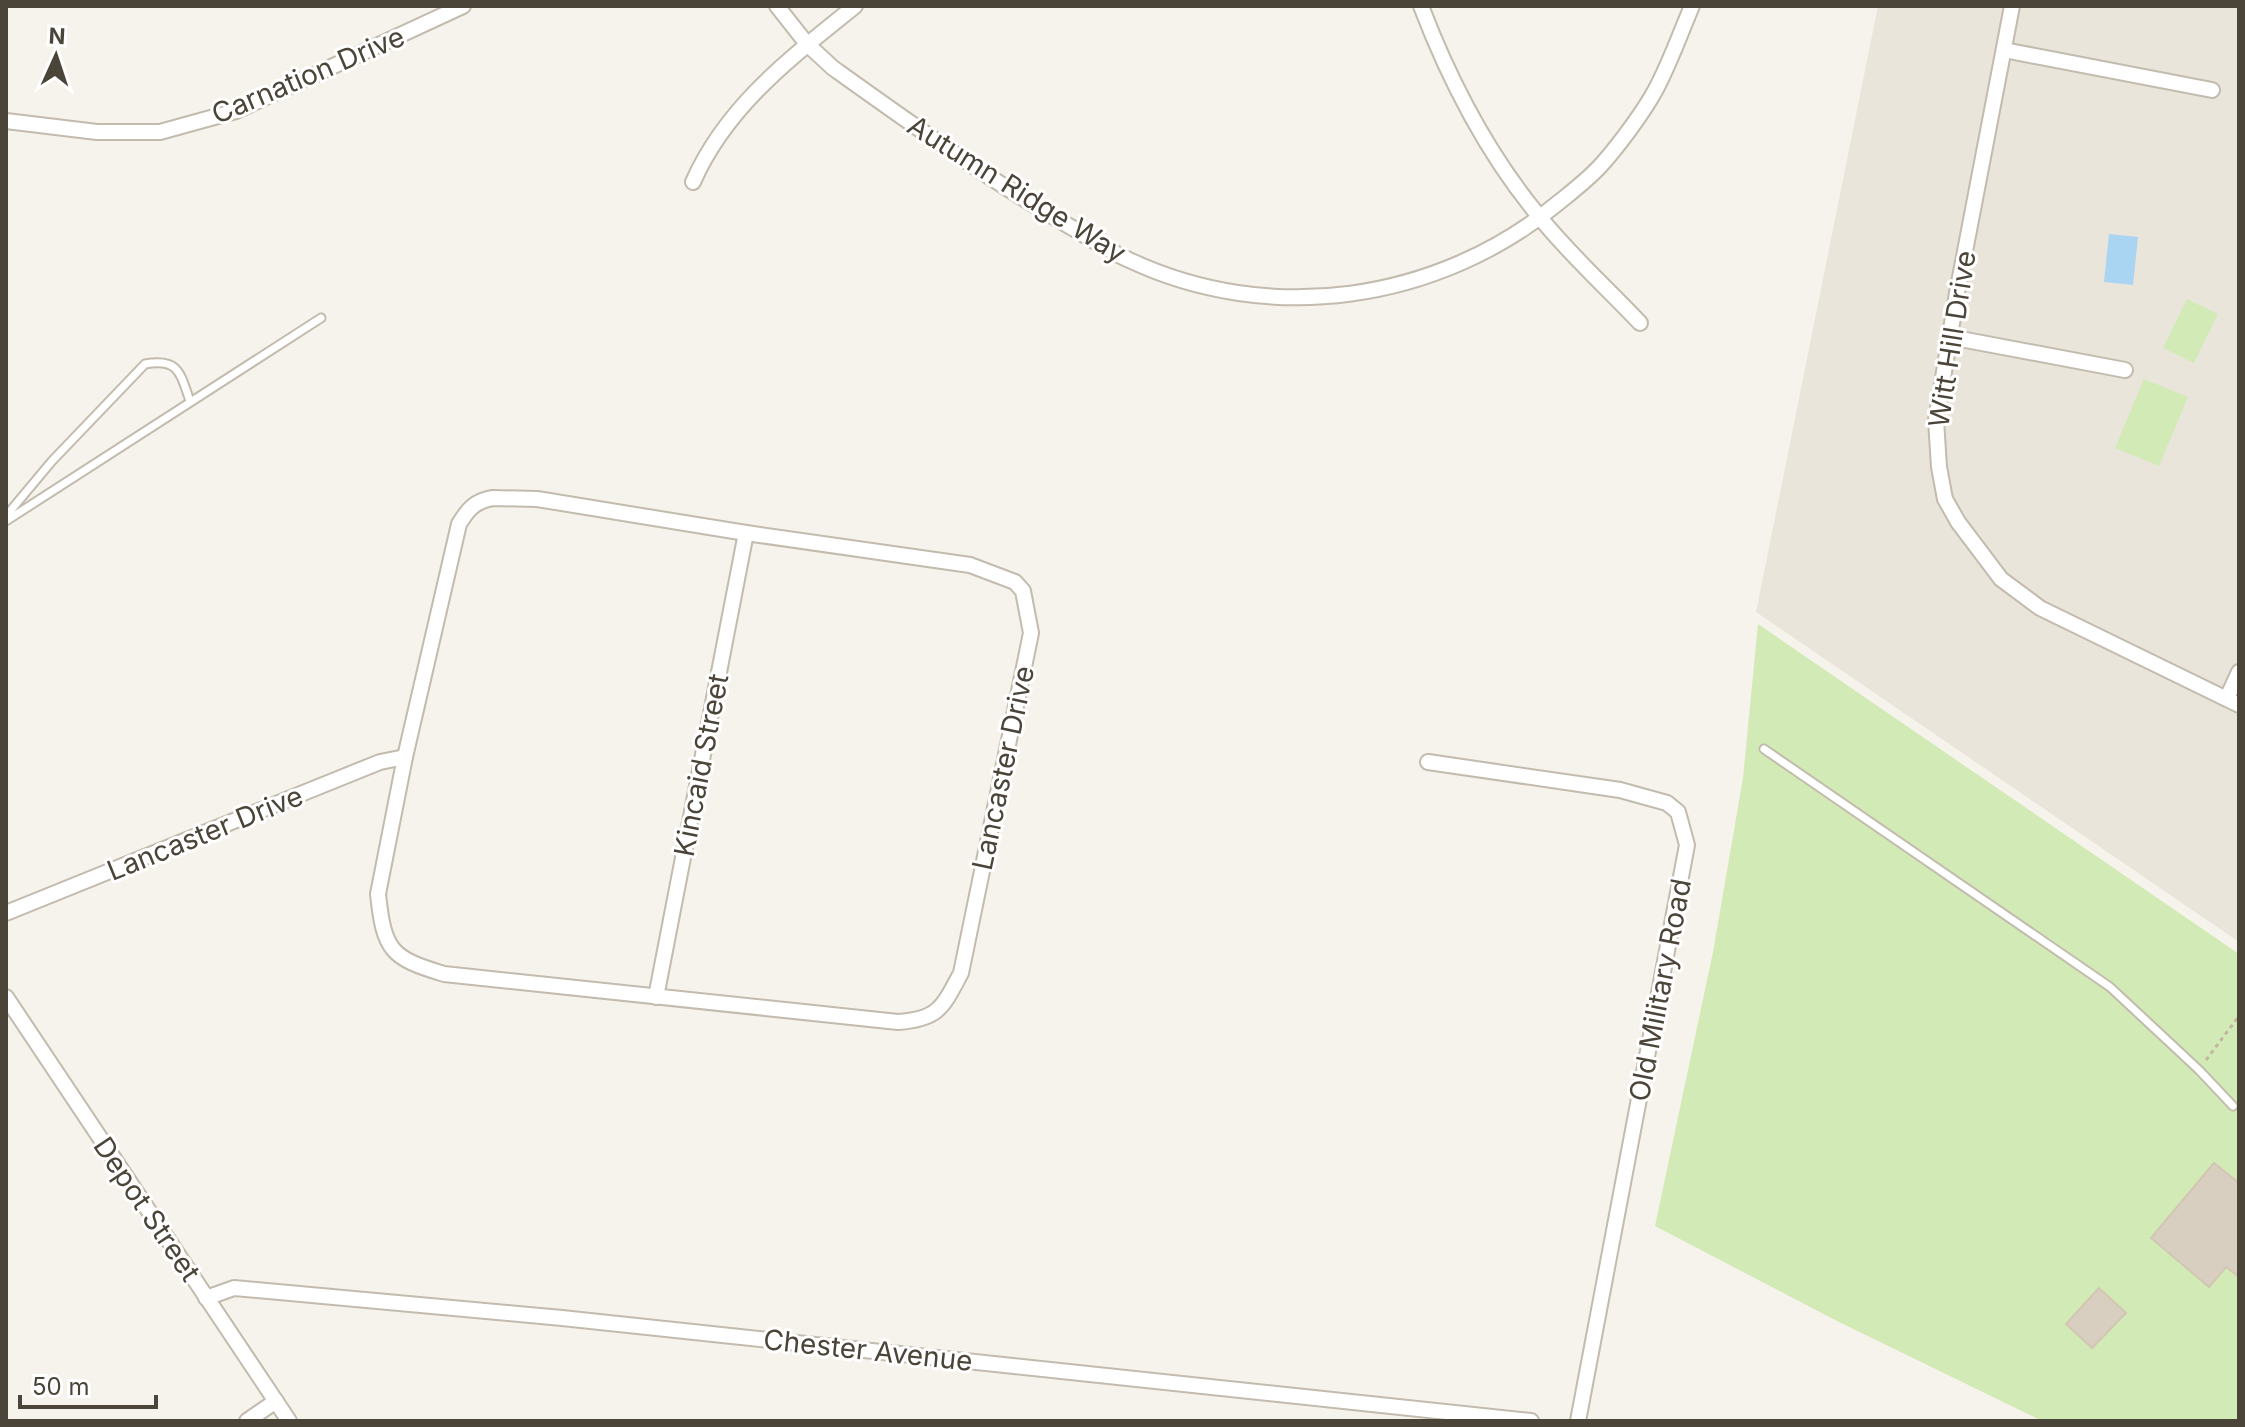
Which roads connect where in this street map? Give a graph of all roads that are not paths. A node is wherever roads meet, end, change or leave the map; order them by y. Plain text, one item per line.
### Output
1 (463, 6) edge
2 (777, 6) edge
3 (855, 6) edge
4 (1421, 6) edge
5 (1692, 6) edge
6 (2012, 6) edge
7 (807, 44) junction
8 (2004, 50) junction
9 (2212, 90) dead end
10 (6, 121) edge
11 (693, 182) dead end
12 (1540, 218) junction
13 (321, 318) dead end
14 (1640, 323) dead end
15 (1950, 337) junction
16 (2125, 370) dead end
17 (190, 401) junction
18 (6, 519) edge
19 (746, 533) junction
20 (2239, 672) edge
21 (2233, 702) edge
22 (1764, 749) dead end
23 (405, 757) junction
24 (1428, 762) dead end
25 (6, 913) edge
26 (6, 997) edge
27 (656, 997) junction
28 (2233, 1106) dead end
29 (206, 1298) junction
30 (276, 1401) junction
31 (247, 1421) edge
32 (289, 1421) edge
33 (1531, 1421) edge
34 (1578, 1421) edge

1 - 10 street, Carnation Drive
2 - 7 street, Autumn Ridge Way
3 - 7 street
4 - 12 street
5 - 12 street, Autumn Ridge Way
6 - 8 street, Witt Hill Drive
7 - 11 street
7 - 12 street, Autumn Ridge Way
8 - 9 street
8 - 15 street, Witt Hill Drive
12 - 14 street
13 - 17 lane
15 - 16 street
15 - 21 street, Witt Hill Drive
17 - 18 lane
17 - 18 lane
19 - 23 street, Lancaster Drive
19 - 27 street, Kincaid Street
19 - 27 street, Lancaster Drive
20 - 21 street
22 - 28 lane
23 - 25 street, Lancaster Drive
23 - 27 street, Lancaster Drive
24 - 34 street, Old Military Road
26 - 29 street, Depot Street
29 - 30 street, Depot Street
29 - 33 street, Chester Avenue
30 - 31 street
30 - 32 street, Depot Street

